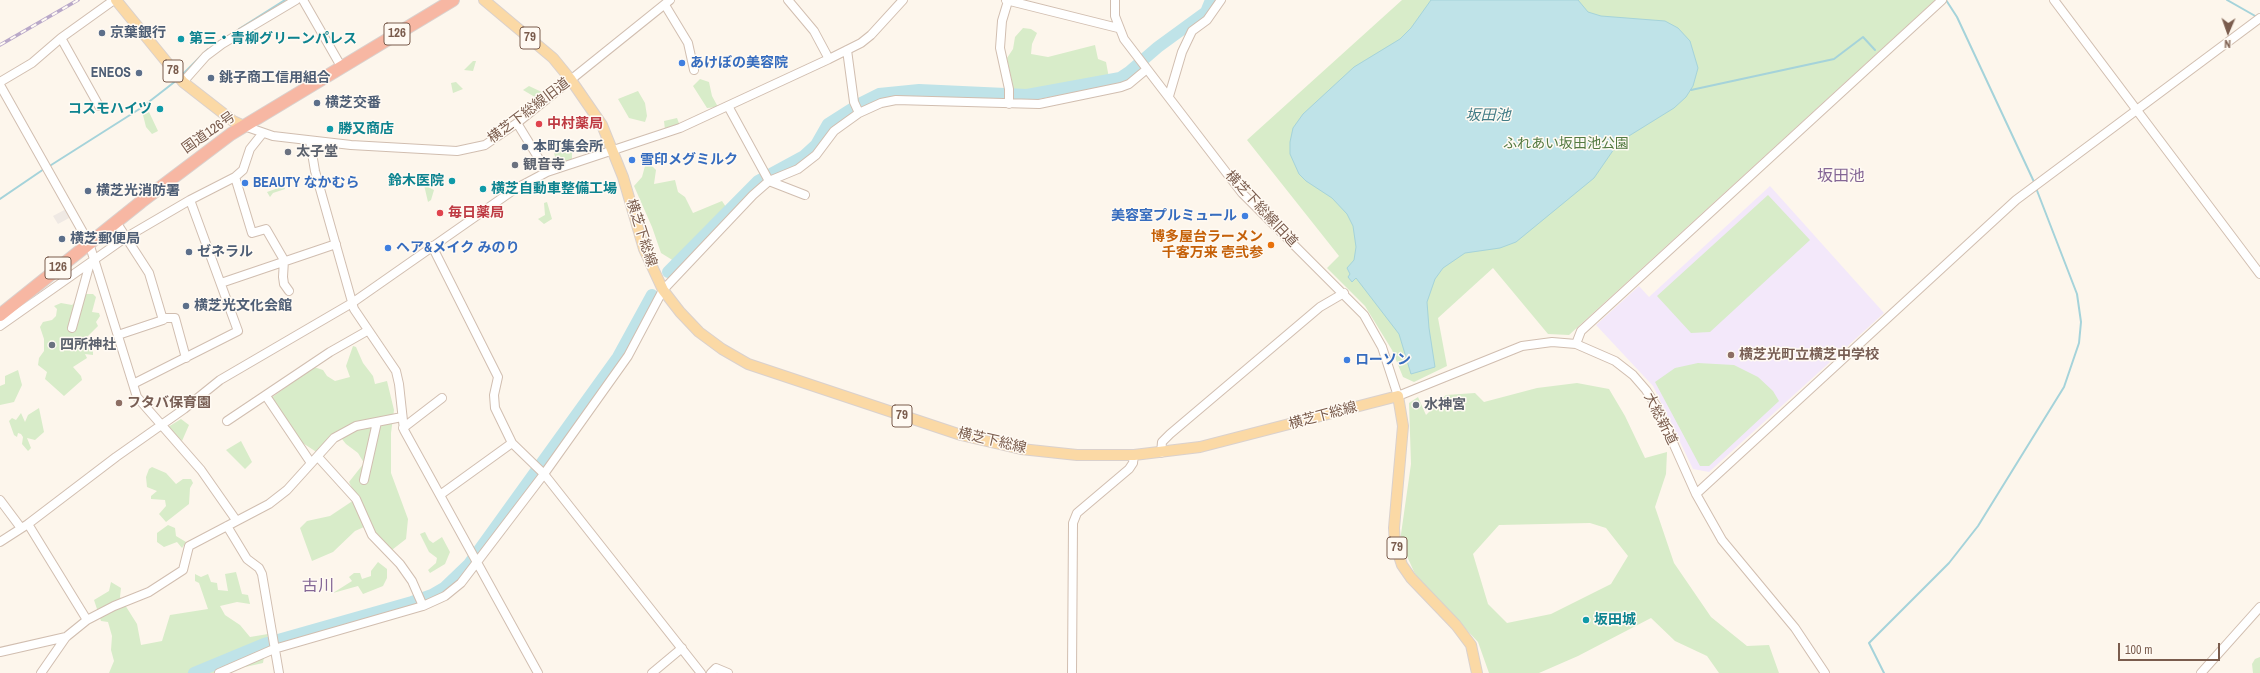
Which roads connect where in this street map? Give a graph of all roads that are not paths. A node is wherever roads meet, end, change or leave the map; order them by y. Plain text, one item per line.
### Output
1 (115, 0) edge
2 (296, 0) edge
3 (303, 0) edge
4 (453, 0) edge
5 (484, 0) edge
6 (788, 0) edge
7 (903, 0) edge
8 (1007, 0) edge
9 (1115, 0) edge
10 (1221, 0) edge
11 (1941, 0) edge
12 (2054, 0) edge
13 (667, 3) edge
14 (2260, 18) edge
15 (1118, 28) junction
16 (60, 38) junction
17 (847, 50) junction
18 (829, 59) junction
19 (342, 68) junction
20 (1148, 69) junction
21 (694, 70) dead end
22 (571, 80) junction
23 (183, 82) junction
24 (0, 83) edge
25 (1169, 96) junction
26 (1009, 99) junction
27 (99, 106) dead end
28 (728, 106) junction
29 (2137, 111) junction
30 (860, 113) junction
31 (517, 123) junction
32 (244, 126) junction
33 (262, 134) junction
34 (310, 141) junction
35 (613, 149) junction
36 (547, 172) junction
37 (235, 177) junction
38 (769, 182) junction
39 (805, 195) dead end
40 (190, 200) junction
41 (116, 222) junction
42 (125, 238) junction
43 (89, 243) junction
44 (336, 244) junction
45 (432, 246) junction
46 (284, 260) junction
47 (92, 261) junction
48 (2260, 274) edge
49 (220, 283) junction
50 (663, 290) junction
51 (289, 291) dead end
52 (1344, 293) junction
53 (352, 303) junction
54 (0, 315) edge
55 (163, 318) junction
56 (0, 326) edge
57 (72, 328) dead end
58 (367, 331) junction
59 (118, 335) junction
60 (1576, 344) junction
61 (186, 358) junction
62 (133, 384) junction
63 (266, 396) junction
64 (1398, 396) junction
65 (442, 398) dead end
66 (402, 417) junction
67 (227, 421) dead end
68 (377, 422) junction
69 (162, 425) junction
70 (403, 428) junction
71 (512, 443) junction
72 (1161, 453) junction
73 (1134, 455) junction
74 (314, 460) junction
75 (544, 474) junction
76 (364, 480) dead end
77 (440, 494) junction
78 (1696, 494) junction
79 (0, 500) edge
80 (236, 520) junction
81 (28, 524) junction
82 (228, 526) junction
83 (21, 528) junction
84 (0, 542) edge
85 (476, 558) junction
86 (423, 606) junction
87 (2260, 608) edge
88 (87, 620) junction
89 (66, 637) junction
90 (682, 648) junction
91 (274, 649) junction
92 (0, 652) edge
93 (42, 673) edge
94 (219, 673) edge
95 (279, 673) edge
96 (538, 673) edge
97 (652, 673) edge
98 (701, 673) edge
99 (711, 673) edge
100 (728, 673) edge
101 (1072, 673) edge
102 (1478, 673) edge
103 (1825, 673) edge
104 (2201, 673) edge

1 - 16 street
1 - 23 main road, 78
2 - 23 street
3 - 19 street
4 - 19 highway, 国道126号 / 126
5 - 22 main road, 横芝下総線 / 79
6 - 18 street
7 - 17 street
8 - 15 street
8 - 26 street
9 - 15 street, 横芝下総線旧道
10 - 25 street
11 - 60 street
12 - 29 street
13 - 21 street
13 - 22 street, 横芝下総線旧道
14 - 29 street
15 - 20 street, 横芝下総線旧道
16 - 24 street
16 - 27 street
17 - 18 street
17 - 30 street
18 - 28 street
19 - 32 highway, 国道126号 / 126
20 - 25 street, 横芝下総線旧道
20 - 26 street
22 - 31 street, 横芝下総線旧道
22 - 35 main road, 横芝下総線 / 79
23 - 32 main road, 78
24 - 43 street
25 - 52 street, 横芝下総線旧道
26 - 30 street
28 - 35 street
28 - 38 street
29 - 48 street
29 - 78 street
30 - 38 street
31 - 34 street, 横芝下総線旧道
31 - 36 street
32 - 33 street, 横芝下総線旧道
32 - 41 highway, 国道126号 / 126
33 - 34 street, 横芝下総線旧道
33 - 37 street
34 - 44 street
35 - 36 street
35 - 50 main road, 横芝下総線 / 79
36 - 45 street
37 - 40 street
37 - 46 street
38 - 39 street
38 - 50 street
40 - 42 street
40 - 49 street
41 - 42 street
41 - 43 highway, 国道126号 / 126
42 - 47 street
42 - 55 street
43 - 47 street
43 - 54 highway, 国道126号 / 126
44 - 46 street
44 - 53 street
45 - 53 street
45 - 71 street
46 - 49 street
46 - 51 street
47 - 56 street
47 - 57 street
47 - 59 street
49 - 61 street
50 - 73 main road, 横芝下総線 / 79
50 - 75 street
52 - 64 street, 横芝下総線旧道
52 - 72 street
53 - 58 street
53 - 69 street
55 - 59 street
55 - 61 street
58 - 63 street
58 - 66 street
59 - 62 street
60 - 64 street, 大総新道
60 - 78 street, 大総新道
61 - 62 street
62 - 69 street
63 - 67 street
63 - 74 street
64 - 72 main road, 横芝下総線 / 79
64 - 102 main road, 79
65 - 70 street
66 - 68 street
66 - 70 street
68 - 74 street
68 - 76 street
69 - 80 street
69 - 81 street
70 - 77 street
71 - 75 street
71 - 77 street
72 - 73 main road, 横芝下総線 / 79
73 - 101 street
74 - 80 street
74 - 86 street
75 - 85 street
75 - 90 street
77 - 85 street
78 - 103 street, 大総新道
79 - 83 street
80 - 82 street
81 - 83 street
81 - 88 street
82 - 88 street
82 - 91 street
83 - 84 street
85 - 86 street
85 - 96 street
86 - 91 street
87 - 104 street
88 - 89 street
89 - 92 street
89 - 93 street
90 - 97 street
90 - 98 street
91 - 94 street
91 - 95 street
99 - 100 street

